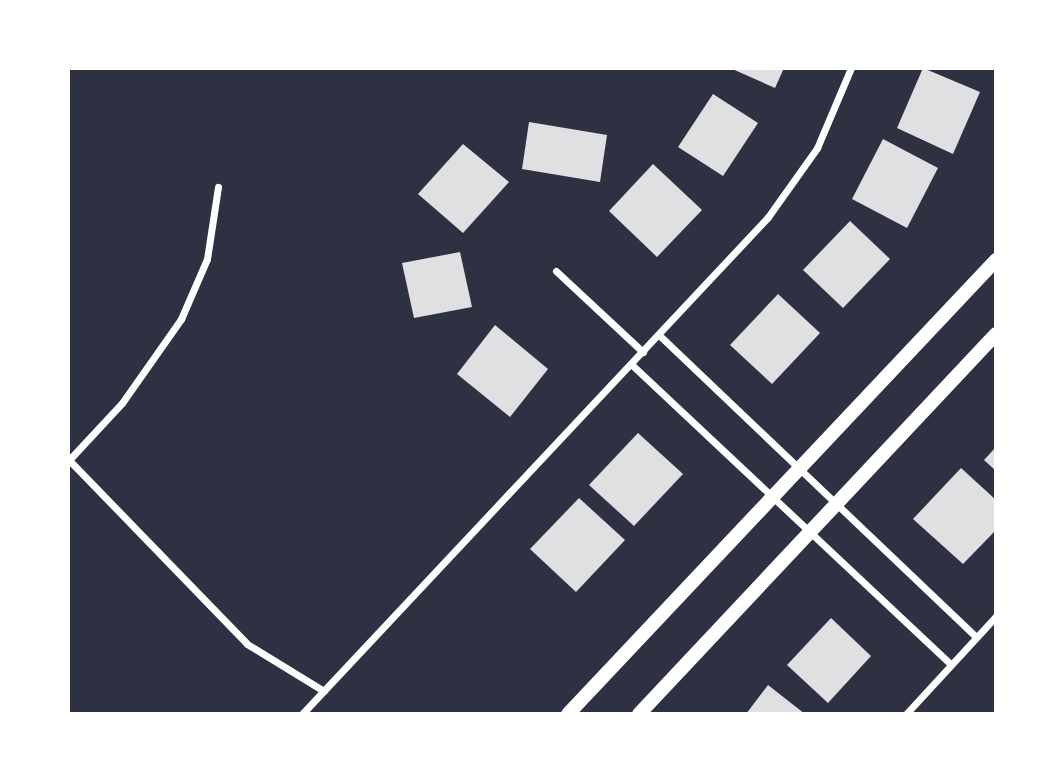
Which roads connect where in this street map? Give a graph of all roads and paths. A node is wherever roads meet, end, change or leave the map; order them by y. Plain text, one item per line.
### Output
1 (851, 68) edge
2 (218, 187) dead end
3 (996, 260) edge
4 (556, 271) dead end
5 (996, 334) edge
6 (659, 335) junction
7 (643, 352) junction
8 (631, 364) junction
9 (69, 460) edge
10 (799, 468) junction
11 (773, 497) junction
12 (836, 503) junction
13 (810, 532) junction
14 (996, 616) edge
15 (976, 637) junction
16 (951, 665) junction
17 (324, 691) junction
18 (302, 714) edge
19 (568, 714) edge
20 (639, 714) edge
21 (906, 714) edge

1 - 6 street
2 - 9 street
3 - 10 main road
4 - 7 street
5 - 12 main road
6 - 7 street
6 - 10 street
7 - 8 street
8 - 11 street
8 - 17 street
9 - 17 street
10 - 11 main road
10 - 12 street
11 - 13 street
11 - 19 main road
12 - 13 main road
12 - 15 street
13 - 16 street
13 - 20 main road
14 - 15 street
15 - 16 street
16 - 21 street
17 - 18 street

